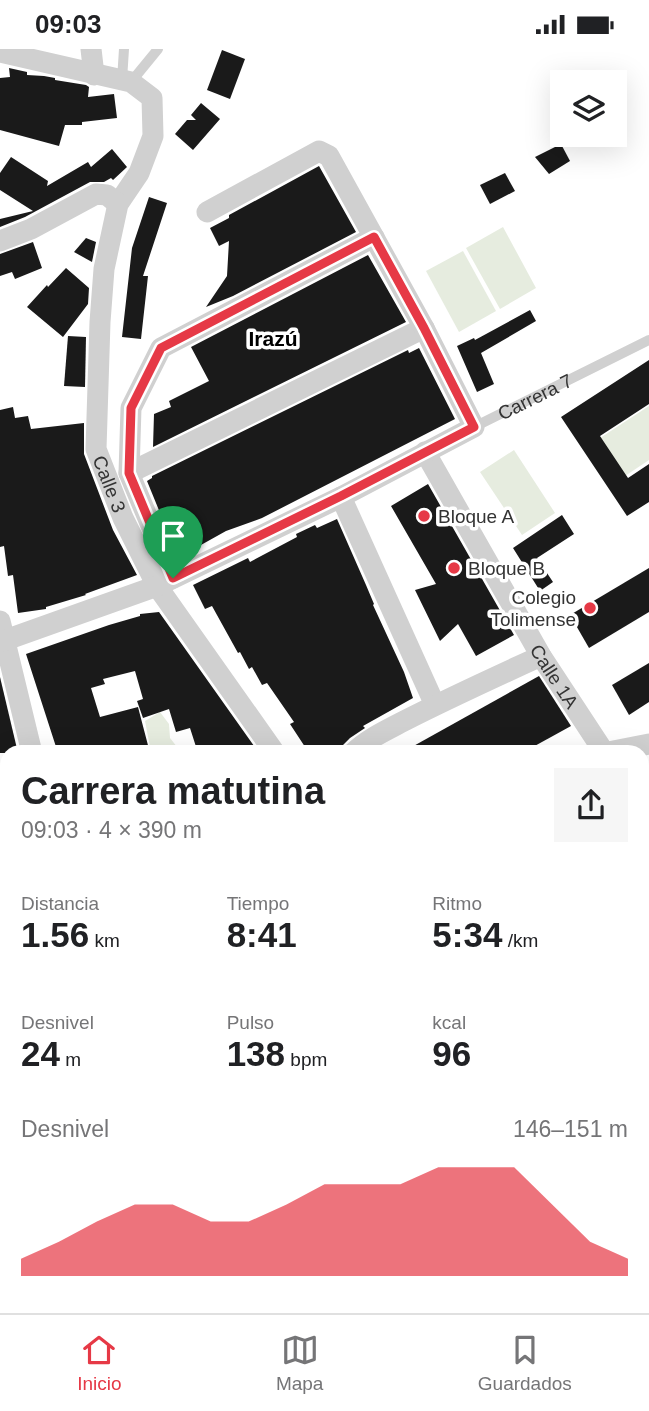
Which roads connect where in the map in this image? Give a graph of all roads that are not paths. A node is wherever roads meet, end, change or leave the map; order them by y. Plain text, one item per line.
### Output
1 (91, 49) edge
2 (124, 49) edge
3 (158, 49) edge
4 (0, 52) edge
5 (94, 75) junction
6 (126, 81) junction
7 (118, 204) junction
8 (207, 212) dead end
9 (374, 237) junction
10 (0, 241) edge
11 (424, 328) junction
12 (649, 340) edge
13 (474, 427) junction
14 (425, 452) junction
15 (129, 473) junction
16 (341, 496) junction
17 (165, 582) junction
18 (1, 635) edge
19 (541, 656) junction
20 (435, 705) junction
21 (30, 745) edge
22 (270, 745) edge
23 (362, 745) edge
24 (598, 745) edge

1 - 5 street
2 - 6 lane
3 - 6 lane
4 - 5 street
5 - 6 street
6 - 7 street, Calle 3
7 - 10 street
7 - 17 street, Calle 3
8 - 9 street
9 - 11 street
9 - 15 street, Calle 3
11 - 13 street
11 - 15 street
12 - 13 lane, Carrera 7
13 - 14 street, Carrera 7
14 - 16 street, Carrera 7
14 - 19 street, Calle 1A
15 - 17 street, Calle 3
16 - 17 street, Carrera 7
16 - 20 street
17 - 18 street, Carrera 7
17 - 22 street, Calle 3
18 - 21 street
19 - 20 street
19 - 24 street, Calle 1A
20 - 23 street

